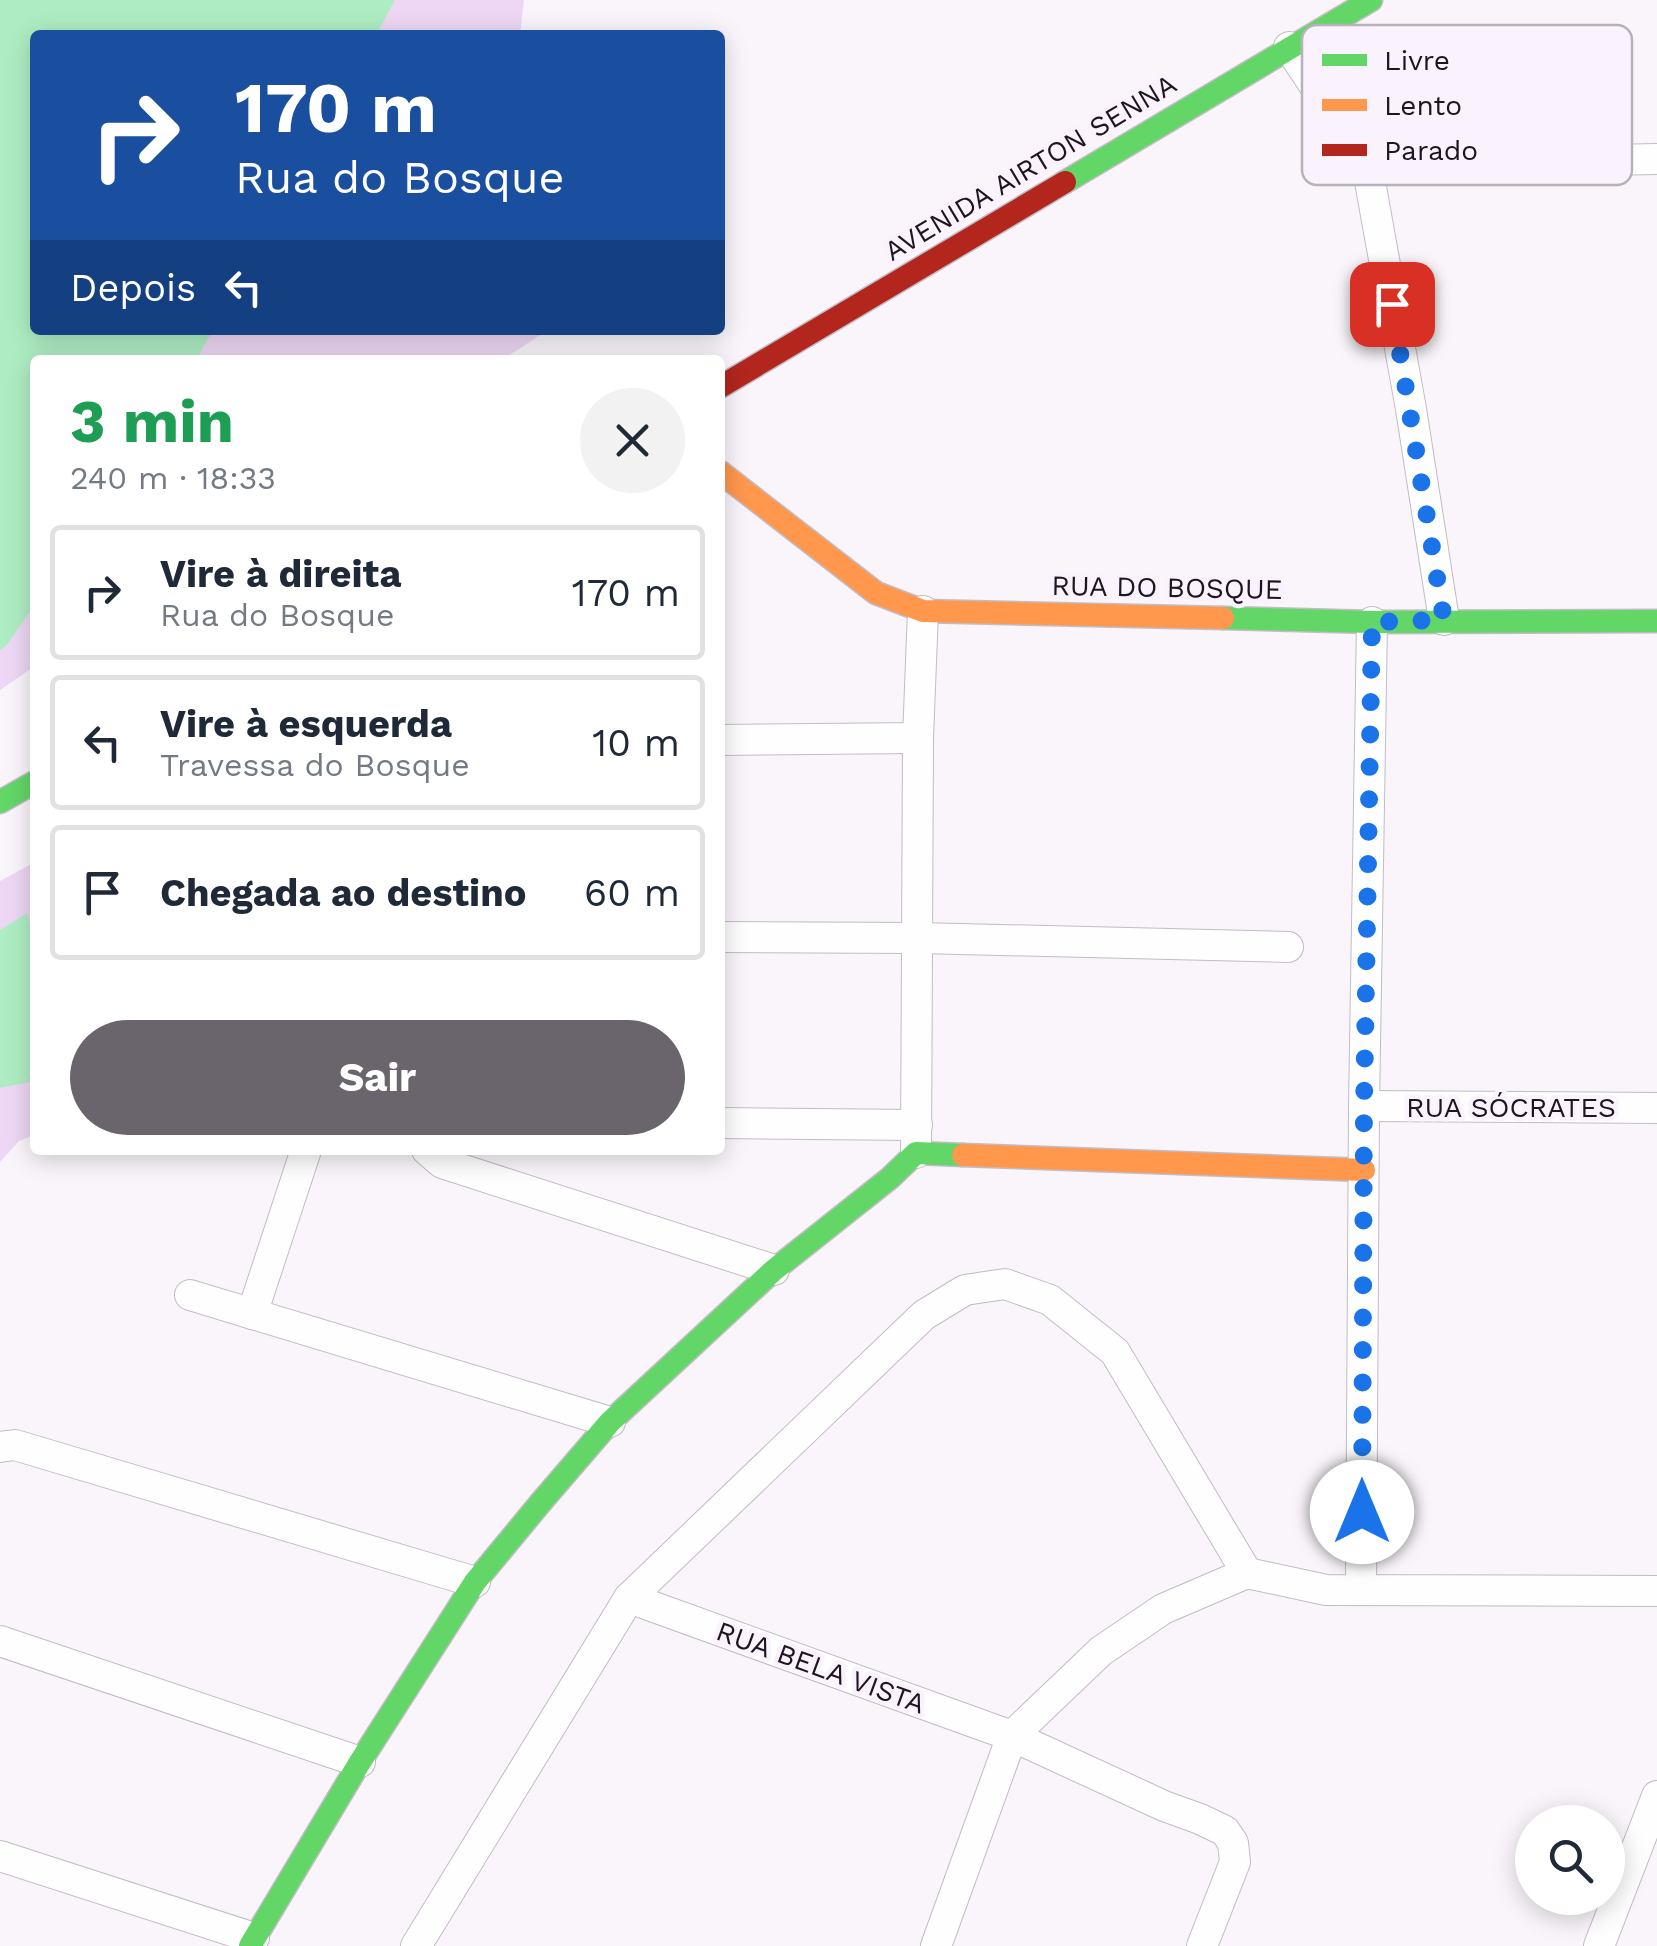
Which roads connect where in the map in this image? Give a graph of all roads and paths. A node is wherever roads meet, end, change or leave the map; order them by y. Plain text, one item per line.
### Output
1 (1370, 0) edge
2 (1328, 25) edge
3 (1302, 40) edge
4 (1289, 48) junction
5 (1302, 68) edge
6 (1657, 159) edge
7 (1632, 160) edge
8 (1371, 185) edge
9 (725, 384) edge
10 (725, 476) edge
11 (922, 611) junction
12 (1444, 620) junction
13 (1657, 621) edge
14 (1372, 622) junction
15 (918, 738) junction
16 (725, 740) edge
17 (30, 785) edge
18 (0, 802) edge
19 (725, 936) edge
20 (918, 938) junction
21 (1288, 947) dead end
22 (1364, 1106) junction
23 (1657, 1108) edge
24 (725, 1124) edge
25 (916, 1139) junction
26 (304, 1155) edge
27 (433, 1155) edge
28 (1364, 1170) junction
29 (774, 1270) junction
30 (190, 1294) dead end
31 (252, 1314) junction
32 (610, 1422) junction
33 (0, 1447) edge
34 (1247, 1574) junction
35 (475, 1582) junction
36 (1361, 1589) junction
37 (1657, 1591) edge
38 (630, 1598) junction
39 (0, 1641) edge
40 (1012, 1736) junction
41 (360, 1762) junction
42 (1657, 1796) edge
43 (0, 1856) edge
44 (252, 1942) edge
45 (416, 1946) edge
46 (936, 1946) edge
47 (1202, 1946) edge
48 (1599, 1946) edge

1 - 2 street, AVENIDA AIRTON SENNA
3 - 4 street, AVENIDA AIRTON SENNA
4 - 5 street
4 - 9 street, AVENIDA AIRTON SENNA
6 - 7 street
8 - 12 street
10 - 11 street, RUA DO BOSQUE
11 - 14 street, RUA DO BOSQUE
11 - 15 street
12 - 13 street, RUA DO BOSQUE
12 - 14 street, RUA DO BOSQUE
14 - 22 street
15 - 16 street
15 - 20 street
17 - 18 street
19 - 20 street
20 - 21 street
20 - 25 street
22 - 23 street, RUA SÓCRATES
22 - 28 street
24 - 25 street
25 - 28 street
25 - 29 street
26 - 31 street
27 - 29 street
28 - 36 street
29 - 32 street
30 - 31 street
31 - 32 street
32 - 35 street
33 - 35 street
34 - 36 street
34 - 38 street
34 - 40 street
35 - 41 street
36 - 37 street
38 - 40 street, RUA BELA VISTA
38 - 45 street
39 - 41 street
40 - 46 street
40 - 47 street, RUA BELA VISTA
41 - 44 street
42 - 48 street
43 - 44 street

